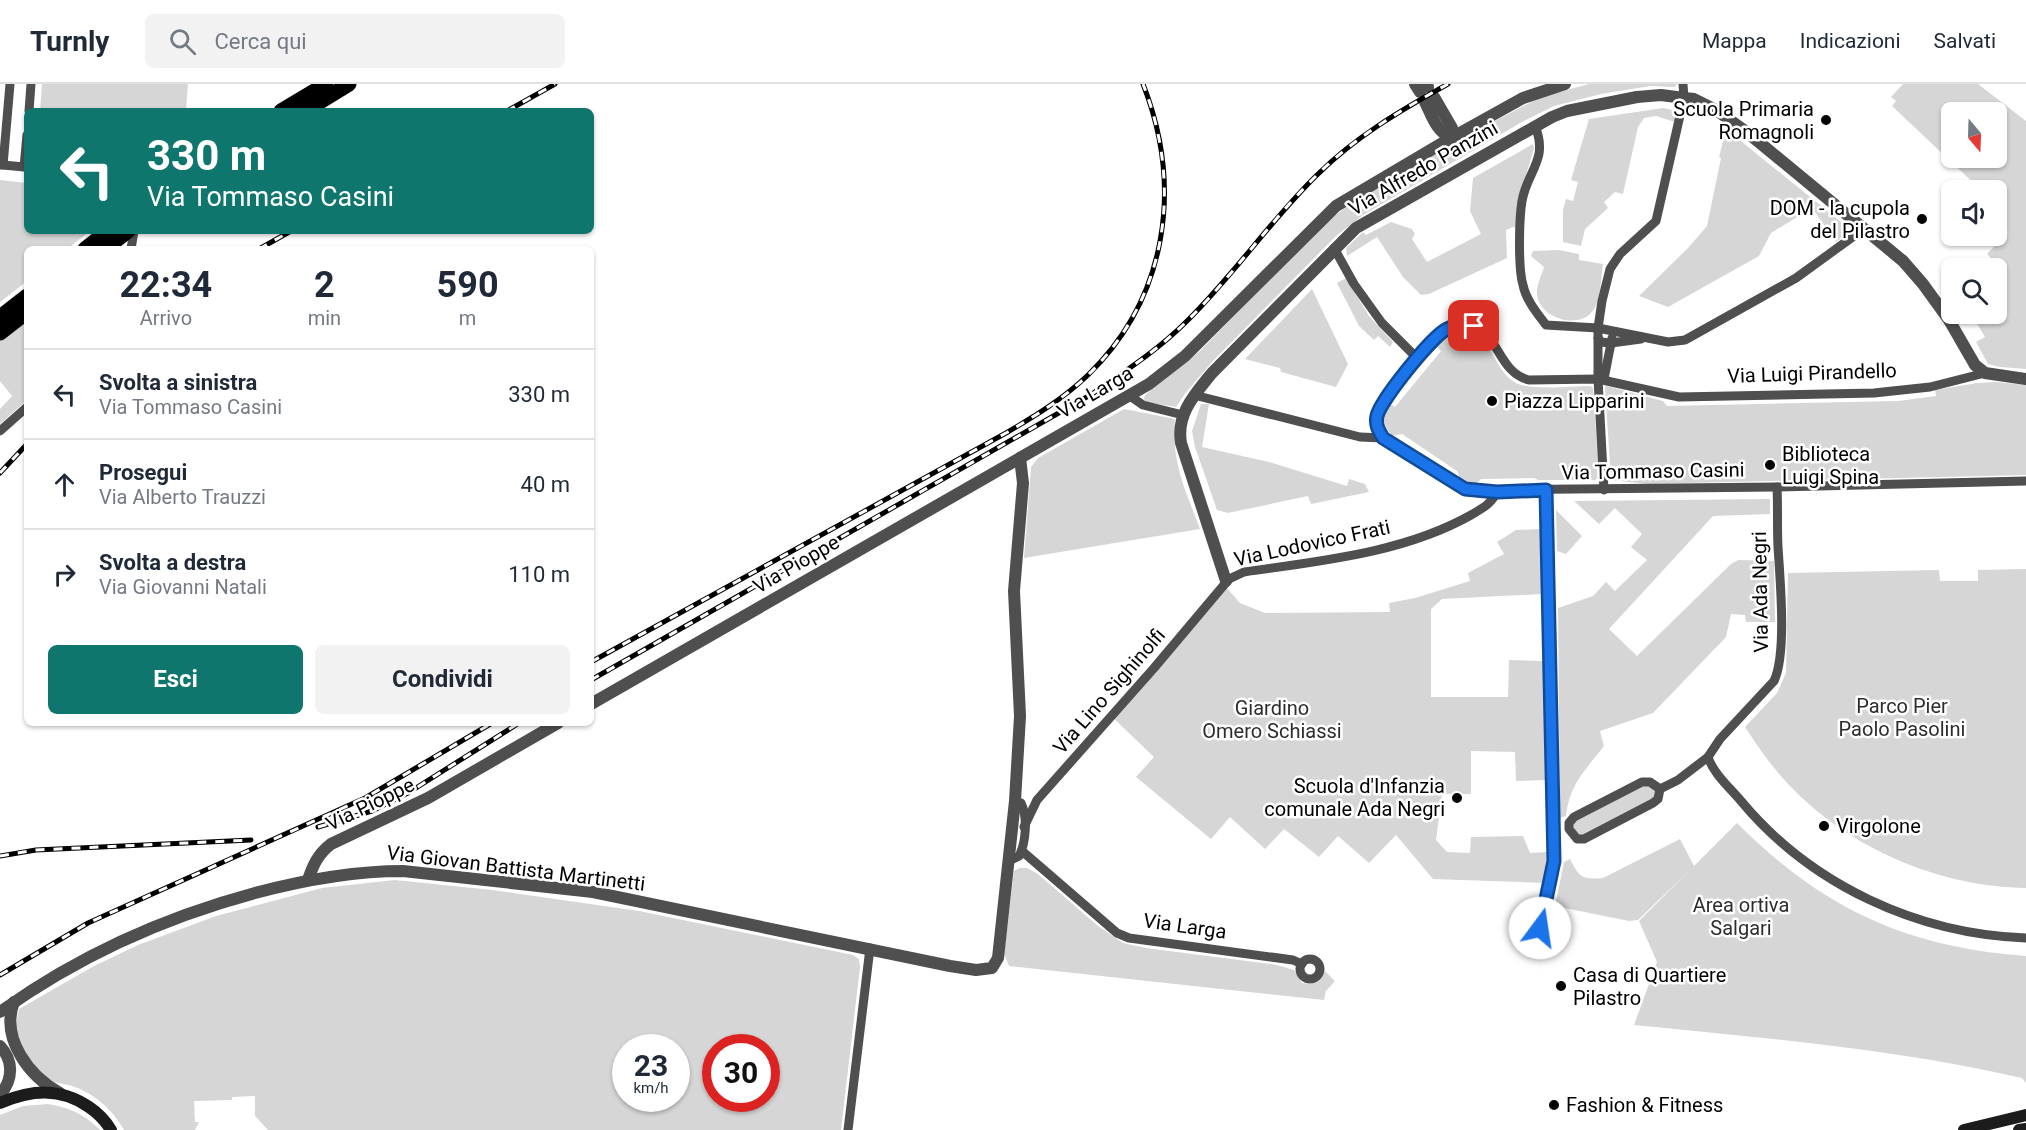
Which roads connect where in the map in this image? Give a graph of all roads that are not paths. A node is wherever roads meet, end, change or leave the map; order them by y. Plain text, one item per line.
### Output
1 (10, 84) edge
2 (32, 84) edge
3 (326, 84) edge
4 (349, 84) edge
5 (1565, 84) edge
6 (1683, 84) edge
7 (1425, 91) edge
8 (1684, 98) junction
9 (29, 108) edge
10 (286, 108) edge
11 (310, 108) edge
12 (1534, 126) junction
13 (1451, 138) junction
14 (2, 165) edge
15 (24, 167) edge
16 (1864, 228) junction
17 (104, 234) edge
18 (124, 234) edge
19 (90, 246) edge
20 (109, 246) edge
21 (1334, 248) junction
22 (24, 298) edge
23 (24, 314) edge
24 (0, 317) edge
25 (1613, 331) junction
26 (0, 333) edge
27 (1598, 333) junction
28 (1652, 339) junction
29 (1611, 343) junction
30 (1418, 359) junction
31 (1985, 373) junction
32 (1601, 379) junction
33 (2026, 380) edge
34 (1194, 395) junction
35 (1130, 396) junction
36 (24, 410) edge
37 (1183, 415) junction
38 (0, 431) edge
39 (1383, 438) junction
40 (1020, 458) junction
41 (2026, 481) edge
42 (1777, 487) junction
43 (1546, 490) junction
44 (1604, 490) junction
45 (1497, 492) junction
46 (1226, 581) junction
47 (594, 702) edge
48 (553, 726) edge
49 (1708, 757) junction
50 (1660, 789) junction
51 (1015, 801) junction
52 (1024, 827) junction
53 (1022, 851) junction
54 (1009, 861) junction
55 (308, 880) junction
56 (1539, 930) dead end
57 (2026, 938) edge
58 (870, 948) junction
59 (1302, 964) dead end
60 (15, 1001) junction
61 (0, 1012) edge
62 (3, 1029) edge
63 (0, 1046) edge
64 (60, 1093) junction
65 (0, 1095) edge
66 (0, 1102) edge
67 (2026, 1115) edge
68 (2026, 1129) edge
69 (111, 1130) edge
70 (848, 1130) edge
71 (1964, 1130) edge
72 (2019, 1130) edge

1 - 14 street
2 - 9 street
3 - 10 main road
4 - 11 main road
5 - 13 street, Via Larga
6 - 8 street
7 - 13 street
8 - 12 street, Via Alfredo Panzini
8 - 16 street, Via Alfredo Panzini
8 - 27 street
12 - 21 street, Via Alfredo Panzini
12 - 27 street
13 - 35 street, Via Larga
14 - 15 street
16 - 28 street
16 - 31 street, Via Alfredo Panzini
17 - 19 main road
18 - 20 main road
21 - 30 street
21 - 34 street, Via Alfredo Panzini
22 - 24 main road
23 - 26 main road
25 - 27 street
25 - 28 street
25 - 29 street
27 - 29 street
27 - 32 street
28 - 29 street
29 - 32 street
30 - 32 street, Via Luigi Pirandello
30 - 39 street
31 - 32 street, Via Luigi Pirandello
31 - 33 street, Via Luigi Pirandello
32 - 44 street
34 - 37 street, Via Alfredo Panzini
34 - 39 street
35 - 37 street
35 - 40 street, Via Larga
36 - 38 street
37 - 46 street, Via Alfredo Panzini
39 - 45 street, Via Tommaso Casini
40 - 47 street, Via Pioppe
40 - 51 street
41 - 42 street, Via Tommaso Casini
42 - 44 street, Via Tommaso Casini
42 - 49 street, Via Ada Negri
43 - 44 street, Via Tommaso Casini
43 - 45 street, Via Tommaso Casini
43 - 56 street
45 - 46 street, Via Lodovico Frati
46 - 52 street, Via Lino Sighinolfi
48 - 55 street, Via Pioppe
49 - 50 street, Via Ada Negri
49 - 57 street
50 - 50 street, Via Ada Negri
51 - 52 street
51 - 54 street
52 - 53 street
53 - 54 street
53 - 59 street, Via Larga
54 - 58 street, Via Giovan Battista Martinetti
55 - 58 street, Via Giovan Battista Martinetti
55 - 60 street, Via Giovan Battista Martinetti
58 - 70 street
60 - 61 street, Via Giovan Battista Martinetti
60 - 62 street
62 - 64 street
63 - 65 street
64 - 66 main road
64 - 69 main road
67 - 71 main road
68 - 72 main road

